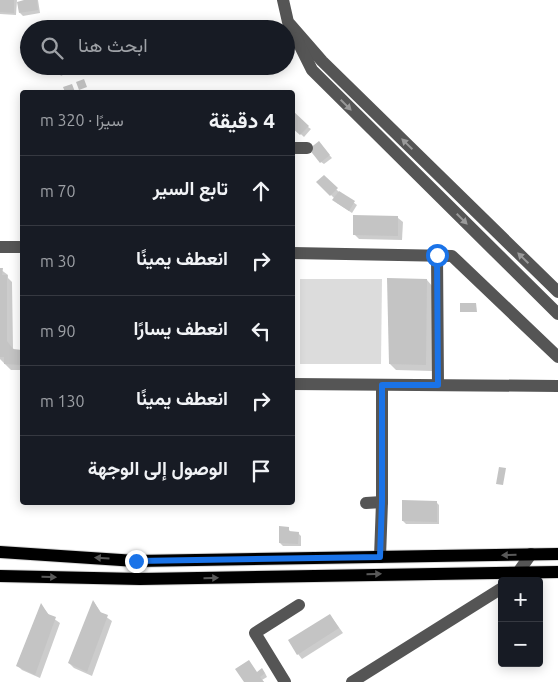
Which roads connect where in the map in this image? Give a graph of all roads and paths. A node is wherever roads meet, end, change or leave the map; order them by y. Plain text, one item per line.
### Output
1 (283, 0) edge
2 (288, 20) edge
3 (295, 30) edge
4 (295, 36) edge
5 (295, 148) edge
6 (307, 148) dead end
7 (0, 247) edge
8 (20, 247) edge
9 (295, 253) edge
10 (437, 255) junction
11 (558, 292) edge
12 (558, 314) edge
13 (558, 357) edge
14 (295, 384) edge
15 (382, 385) junction
16 (438, 385) junction
17 (558, 386) edge
18 (366, 502) dead end
19 (382, 502) junction
20 (0, 552) edge
21 (531, 554) junction
22 (558, 554) edge
23 (380, 557) junction
24 (558, 572) edge
25 (0, 576) edge
26 (498, 577) edge
27 (515, 577) edge
28 (498, 591) edge
29 (298, 606) dead end
30 (285, 682) edge
31 (352, 682) edge

1 - 2 street
11 -> 3 street
4 -> 12 street
5 - 6 street
7 - 8 street
9 - 10 street
10 - 13 street
10 - 16 street
14 - 15 street
15 - 16 street
15 - 19 street
16 - 17 street
18 - 19 street
19 - 23 street
23 -> 20 main road
21 - 22 main road
21 -> 23 main road
21 - 27 street
24 - 27 main road
25 -> 26 main road
28 - 31 street
29 - 30 street

